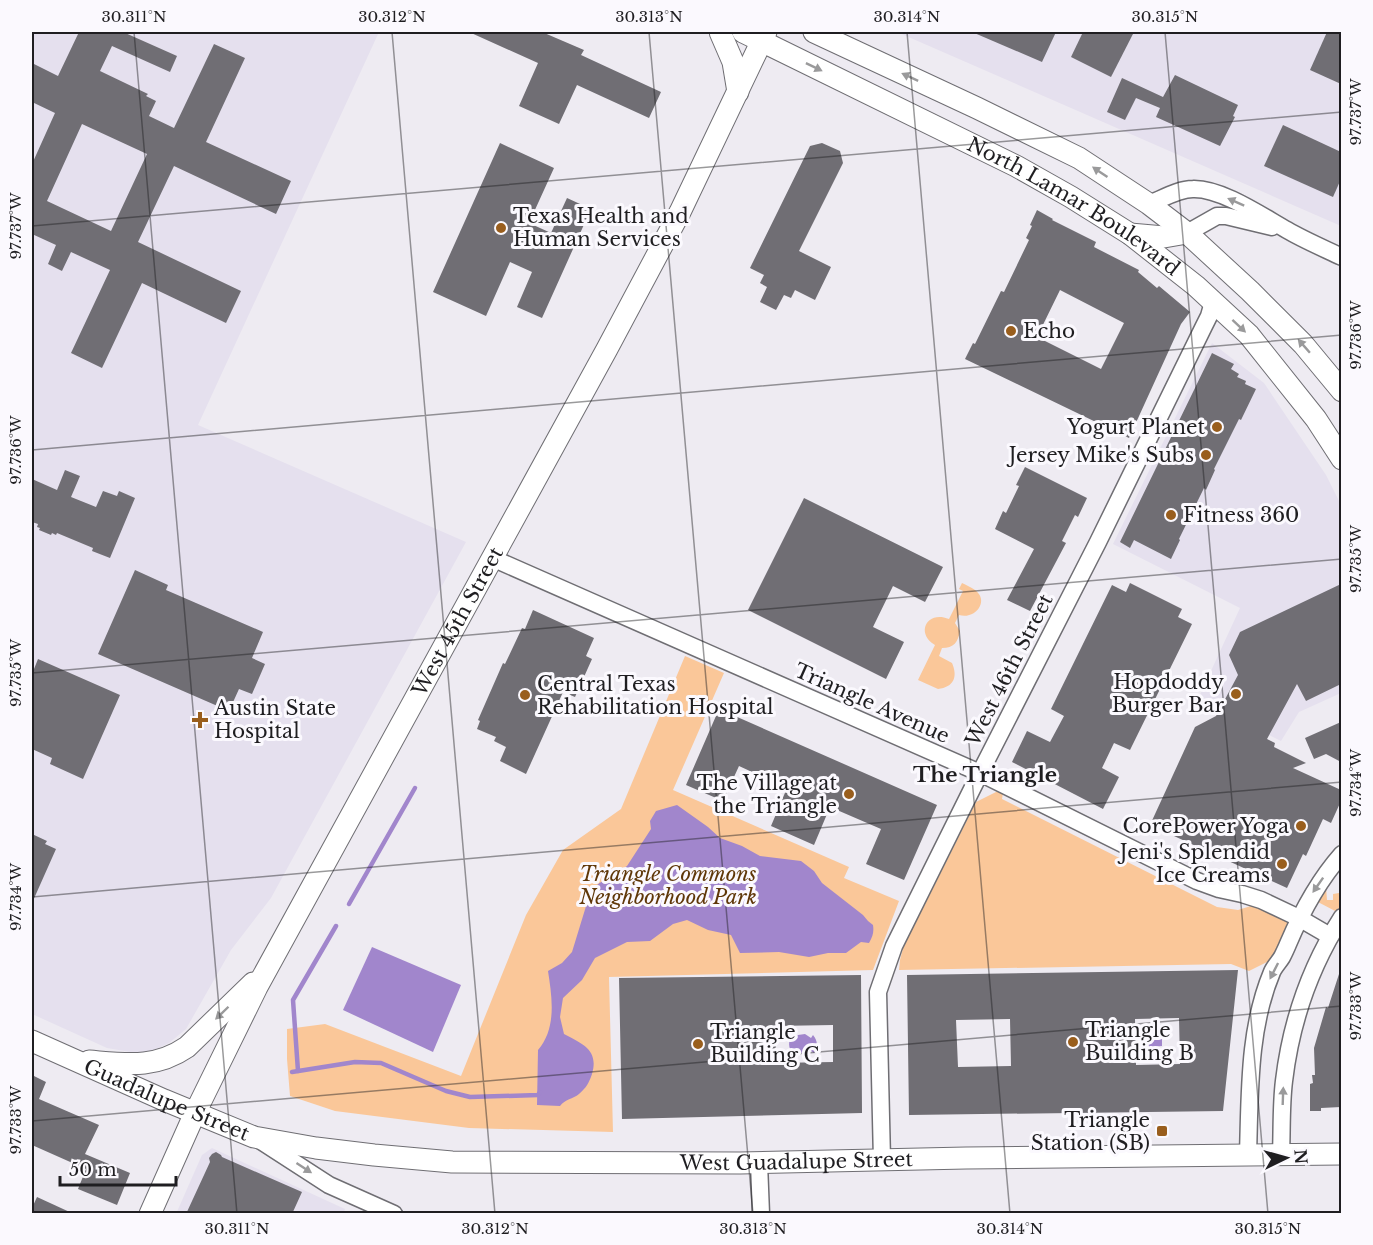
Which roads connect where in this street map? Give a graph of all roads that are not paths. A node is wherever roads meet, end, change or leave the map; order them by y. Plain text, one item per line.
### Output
1 (720, 32) edge
2 (814, 32) edge
3 (757, 35) edge
4 (738, 92) junction
5 (1149, 204) junction
6 (1287, 230) junction
7 (1187, 233) junction
8 (1130, 234) junction
9 (1341, 257) edge
10 (1213, 308) junction
11 (1341, 392) edge
12 (1336, 437) edge
13 (1341, 459) edge
14 (492, 558) junction
15 (980, 773) junction
16 (1341, 854) edge
17 (1299, 918) junction
18 (1341, 918) edge
19 (1330, 936) junction
20 (265, 972) junction
21 (32, 1041) edge
22 (75, 1060) junction
23 (195, 1113) junction
24 (255, 1137) junction
25 (1248, 1154) junction
26 (1281, 1154) junction
27 (1341, 1154) edge
28 (882, 1160) junction
29 (759, 1162) junction
30 (150, 1214) edge
31 (394, 1214) edge
32 (760, 1214) edge

1 - 4 main road
5 -> 2 main road, North Lamar Boulevard
3 - 4 main road, West 45th Street
3 -> 8 main road, North Lamar Boulevard
4 - 14 main road, West 45th Street
6 -> 5 street
5 - 7 main road, North Lamar Boulevard
6 - 7 street
6 - 9 street
7 - 8 main road
11 -> 7 main road, North Lamar Boulevard
8 - 10 main road, North Lamar Boulevard
10 -> 12 main road, North Lamar Boulevard
10 - 15 street, West 46th Street
12 - 13 main road, North Lamar Boulevard
14 - 15 street, Triangle Avenue
14 - 20 main road, West 45th Street
15 - 17 street, Triangle Avenue
15 - 28 street, West 46th Street
16 -> 17 street
17 - 19 street, Triangle Avenue
17 -> 25 street
18 - 19 street
26 -> 19 street
20 -> 22 main road
20 - 23 main road, West 45th Street
21 - 22 main road, Guadalupe Street
22 - 23 main road, Guadalupe Street
23 - 24 main road, Guadalupe Street
23 - 30 main road, West 45th Street
24 - 29 main road, West Guadalupe Street
24 -> 31 street, Guadalupe Street
25 - 26 main road, West Guadalupe Street
25 - 28 main road, West Guadalupe Street
26 - 27 main road, West Guadalupe Street
28 - 29 main road, West Guadalupe Street
29 - 32 street

